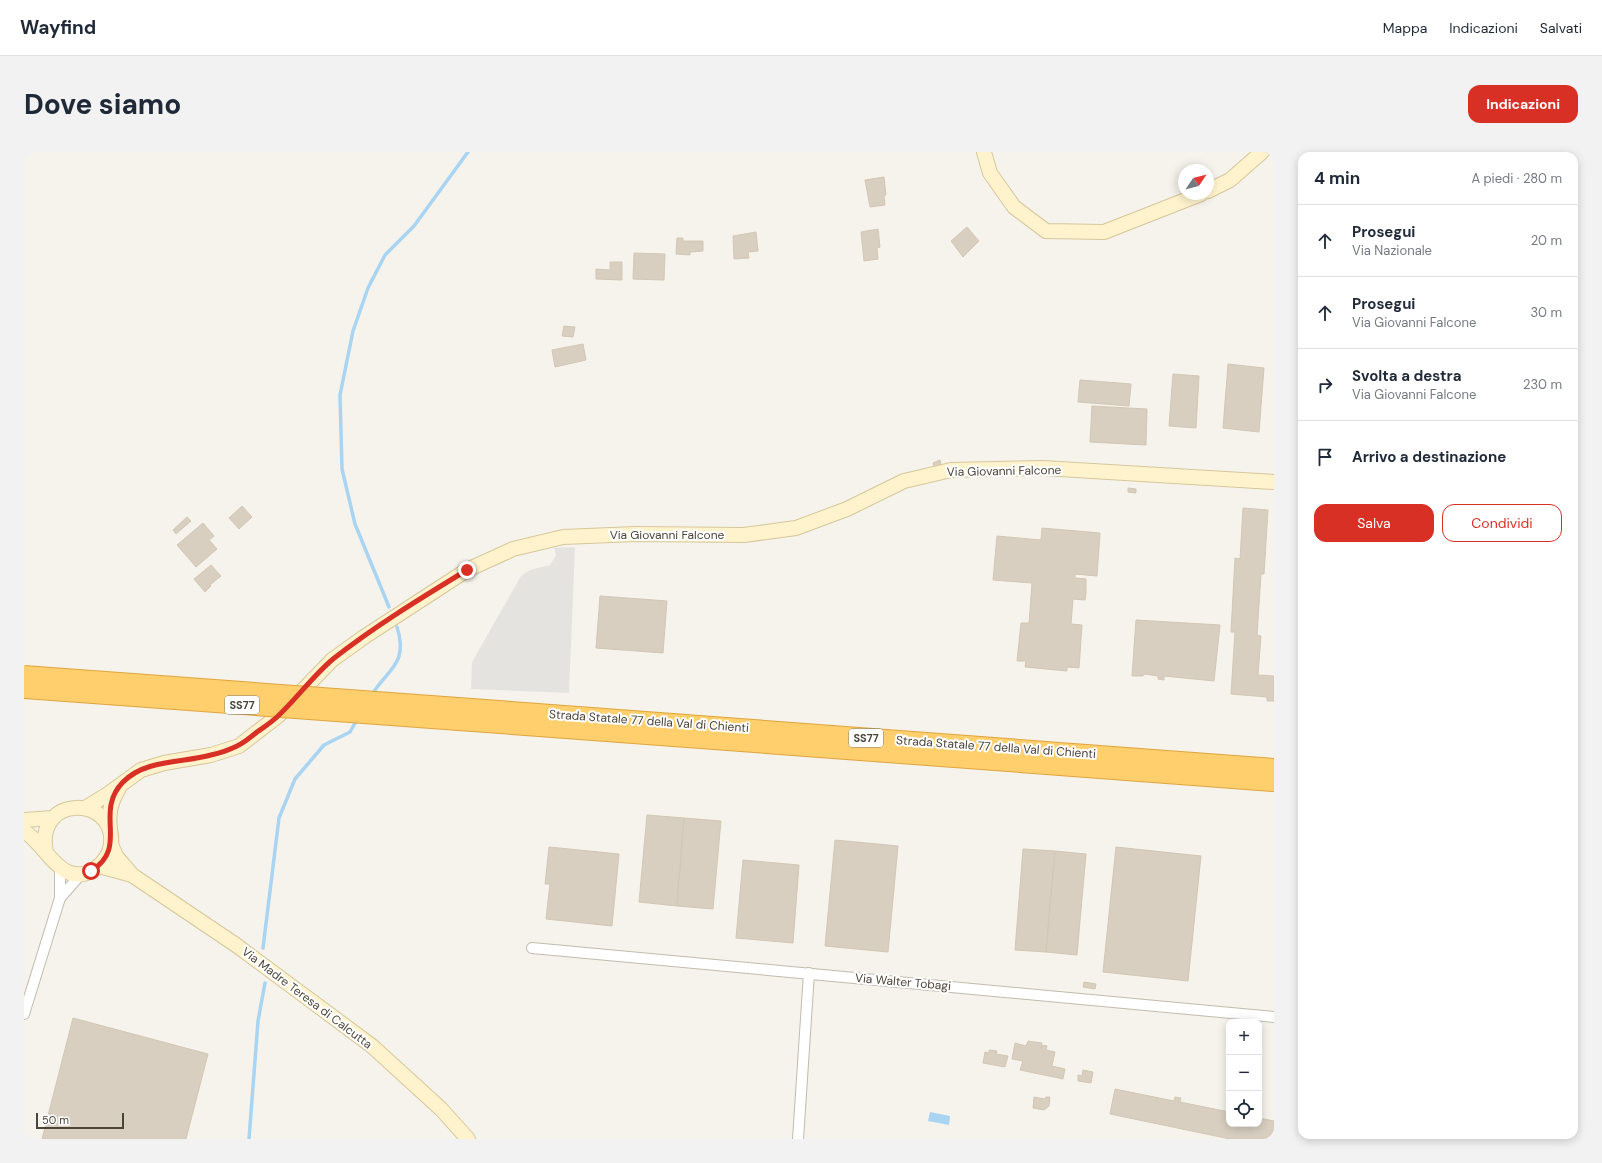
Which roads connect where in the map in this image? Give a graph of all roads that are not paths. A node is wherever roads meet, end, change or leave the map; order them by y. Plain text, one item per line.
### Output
1 (984, 152) edge
2 (1262, 152) edge
3 (1214, 188) edge
4 (1187, 200) edge
5 (1274, 482) edge
6 (24, 675) edge
7 (24, 689) edge
8 (459, 714) junction
9 (1274, 768) edge
10 (1274, 782) edge
11 (123, 783) junction
12 (85, 808) junction
13 (53, 818) junction
14 (24, 820) edge
15 (24, 832) edge
16 (111, 840) junction
17 (46, 852) junction
18 (99, 866) junction
19 (60, 869) junction
20 (82, 873) junction
21 (132, 875) junction
22 (60, 898) junction
23 (532, 948) dead end
24 (809, 973) junction
25 (25, 1011) edge
26 (1274, 1016) edge
27 (468, 1139) edge
28 (798, 1139) edge

1 - 4 street
2 - 3 street
5 - 11 street, Via Giovanni Falcone
6 - 8 highway, Strada Statale 77 della Val di Chienti / SS77, bridge
7 - 8 highway, Strada Statale 77 della Val di Chienti / SS77, bridge
8 - 9 highway, Strada Statale 77 della Val di Chienti / SS77
8 - 10 highway, Strada Statale 77 della Val di Chienti / SS77
11 - 12 street, Via Giovanni Falcone
11 - 16 street, Via Giovanni Falcone
12 - 13 street
12 - 16 street
13 - 14 street
13 - 17 street
15 - 17 street
16 - 18 street
16 - 21 street, Via Madre Teresa di Calcutta
17 - 19 street
18 - 20 street
18 - 21 street, Via Madre Teresa di Calcutta
19 - 20 street
19 - 22 street
20 - 22 street
21 - 27 street, Via Madre Teresa di Calcutta
22 - 25 street
23 - 24 street, Via Walter Tobagi
24 - 26 street, Via Walter Tobagi
24 - 28 street

